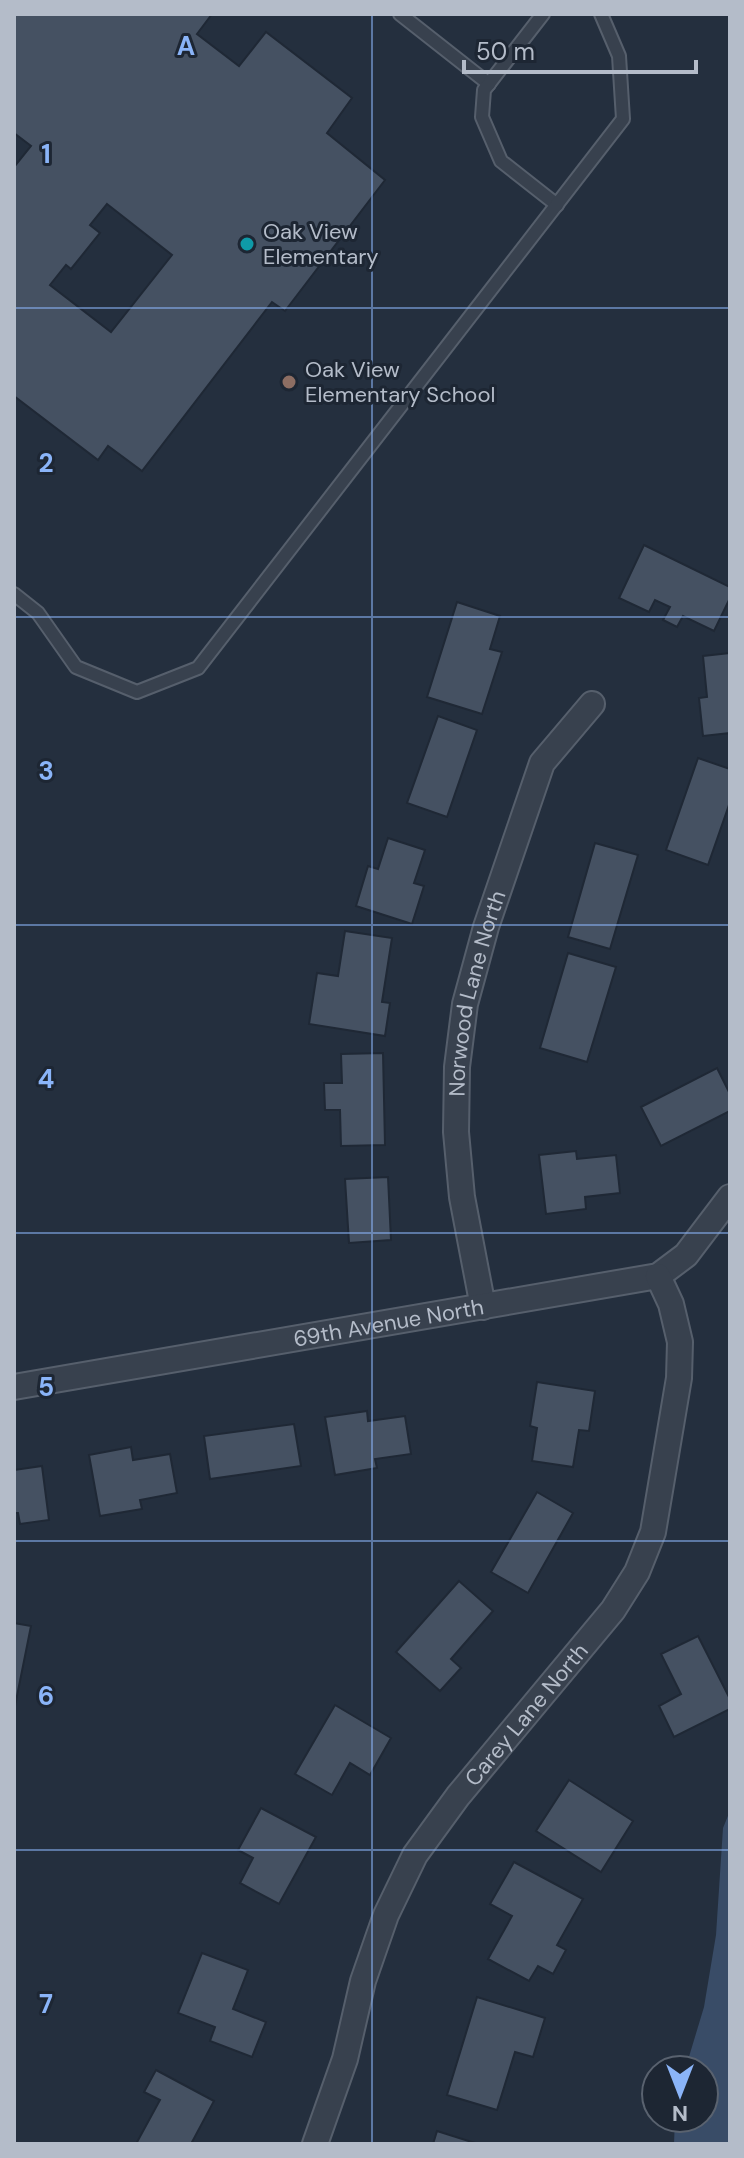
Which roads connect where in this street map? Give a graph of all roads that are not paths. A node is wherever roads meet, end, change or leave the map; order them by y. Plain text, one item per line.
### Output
1 (400, 14) edge
2 (543, 14) edge
3 (601, 14) edge
4 (489, 84) junction
5 (557, 205) junction
6 (14, 594) edge
7 (592, 704) dead end
8 (730, 1197) edge
9 (658, 1276) junction
10 (483, 1307) junction
11 (14, 1387) edge
12 (315, 2144) edge

1 - 4 lane
2 - 4 lane
3 - 5 lane
4 - 5 lane
5 - 6 lane
7 - 10 street, Norwood Lane North
8 - 9 street, 69th Avenue North
9 - 10 street, 69th Avenue North
9 - 12 street, Carey Lane North
10 - 11 street, 69th Avenue North

